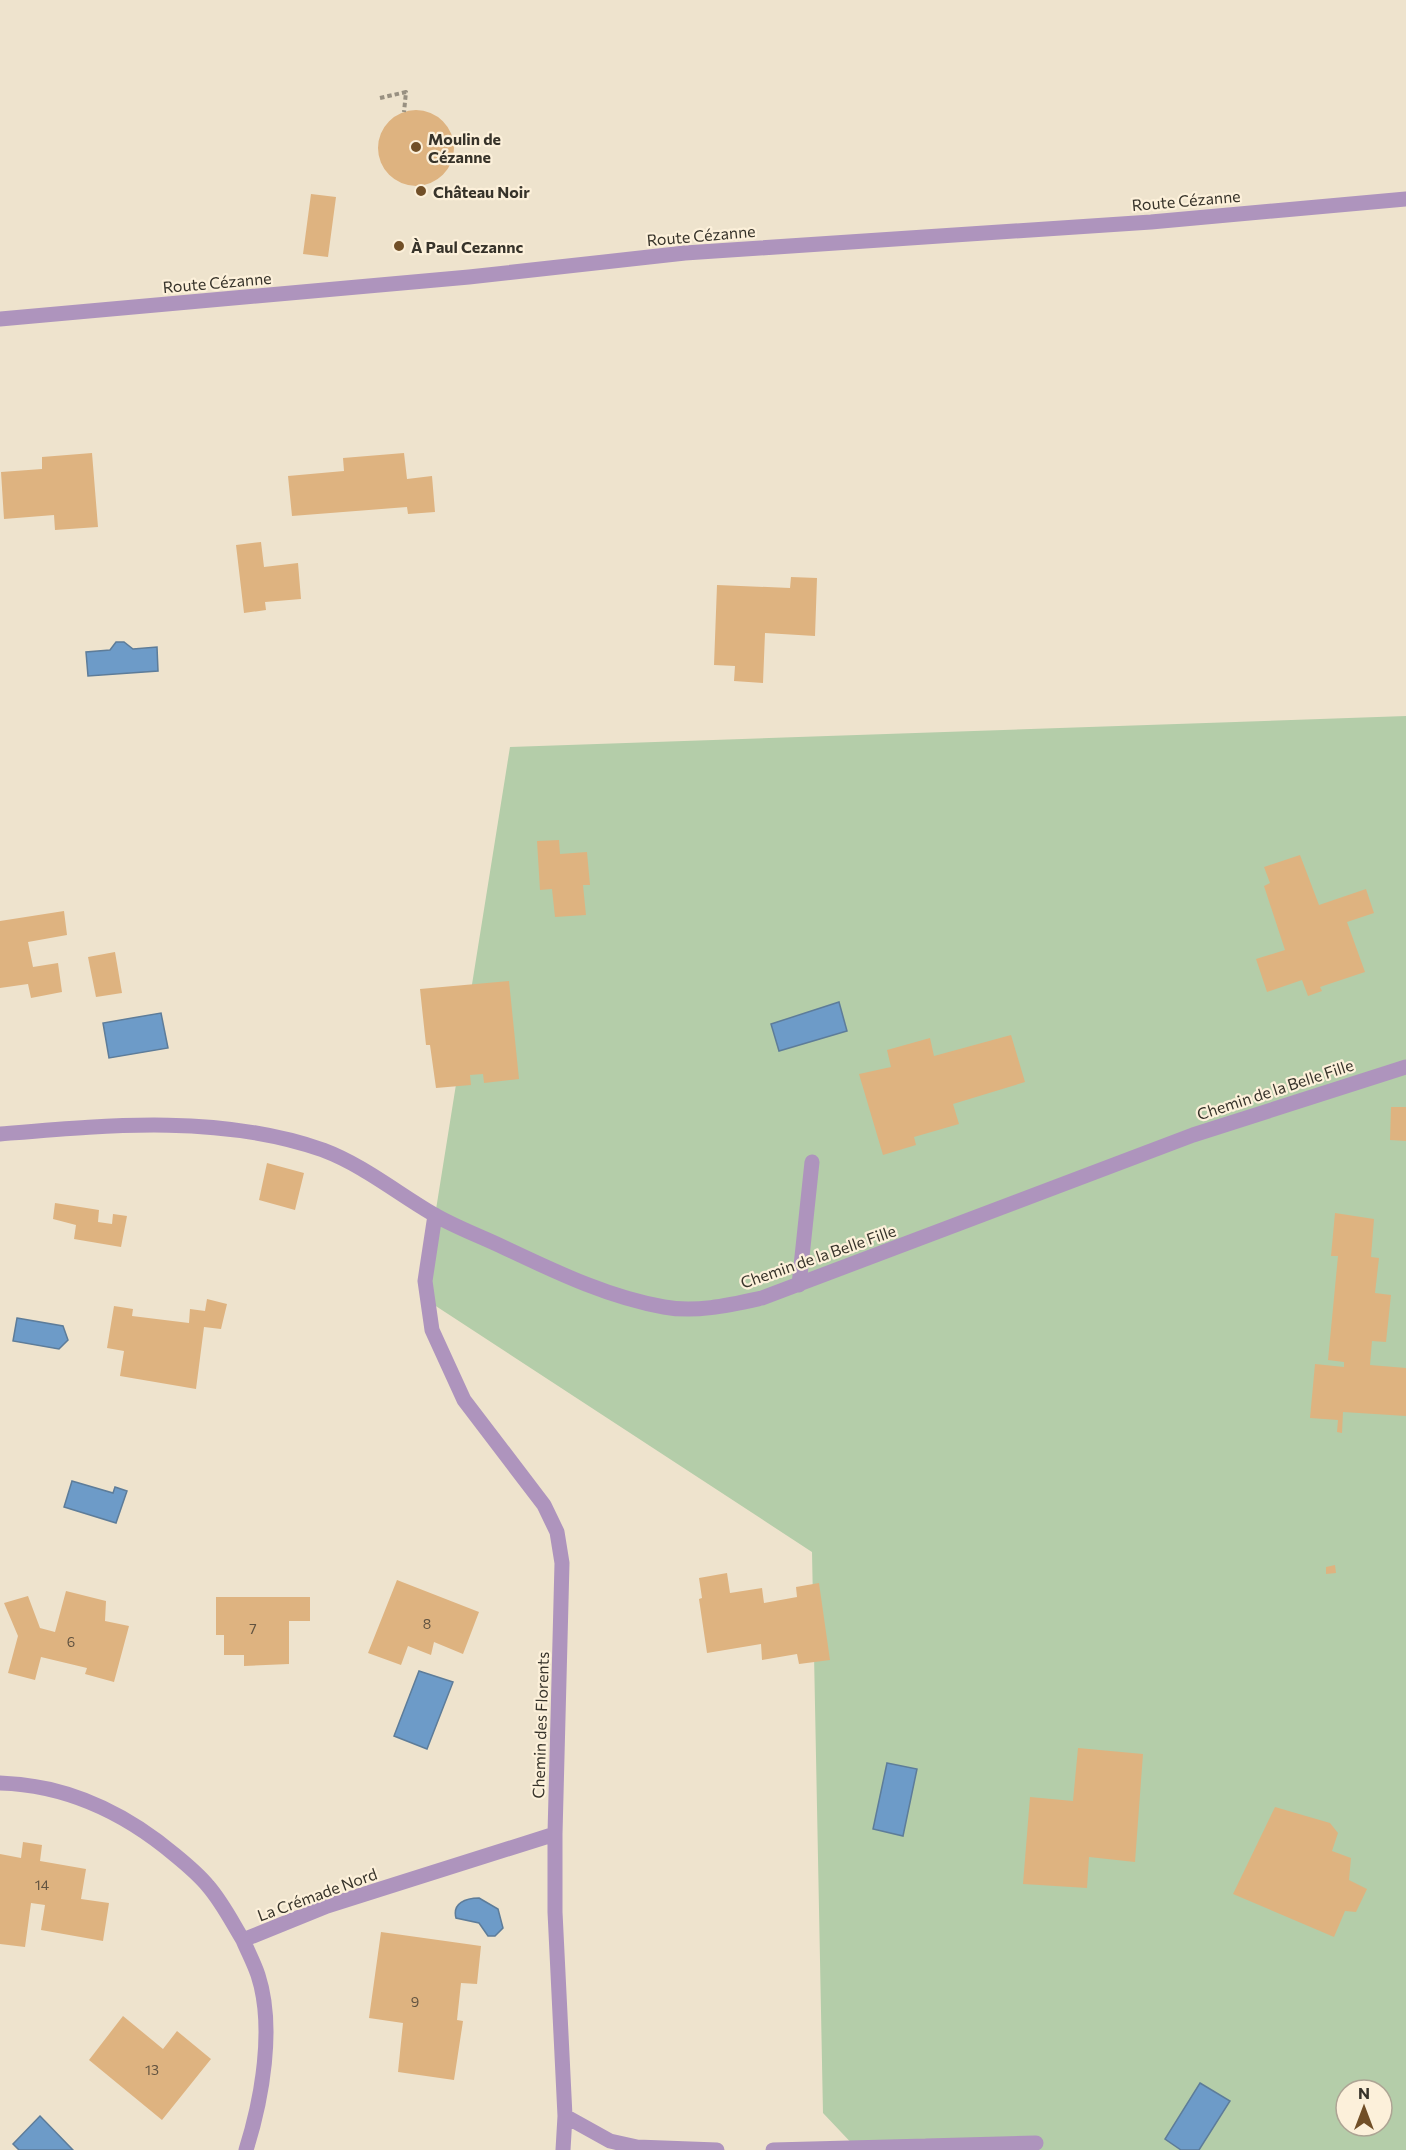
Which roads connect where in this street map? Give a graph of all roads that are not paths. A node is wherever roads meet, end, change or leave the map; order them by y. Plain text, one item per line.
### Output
1 (1406, 199) edge
2 (0, 319) edge
3 (1406, 1067) edge
4 (0, 1134) edge
5 (812, 1162) dead end
6 (435, 1215) junction
7 (799, 1285) junction
8 (0, 1783) edge
9 (555, 1834) junction
10 (243, 1940) junction
11 (565, 2116) junction
12 (1036, 2143) dead end
13 (929, 2148) edge
14 (246, 2150) edge
15 (563, 2150) edge
16 (717, 2150) edge
17 (773, 2150) edge

1 - 2 street, Route Cézanne
3 - 7 street, Chemin de la Belle Fille
4 - 6 street, Chemin de la Belle Fille
5 - 7 street
6 - 7 street, Chemin de la Belle Fille
6 - 9 street, Chemin des Florents
8 - 10 street, La Crémade Nord
9 - 10 street, La Crémade Nord
9 - 11 street, Chemin des Florents
10 - 14 street
11 - 15 street, Chemin des Florents
11 - 16 street
12 - 13 street
13 - 17 street

